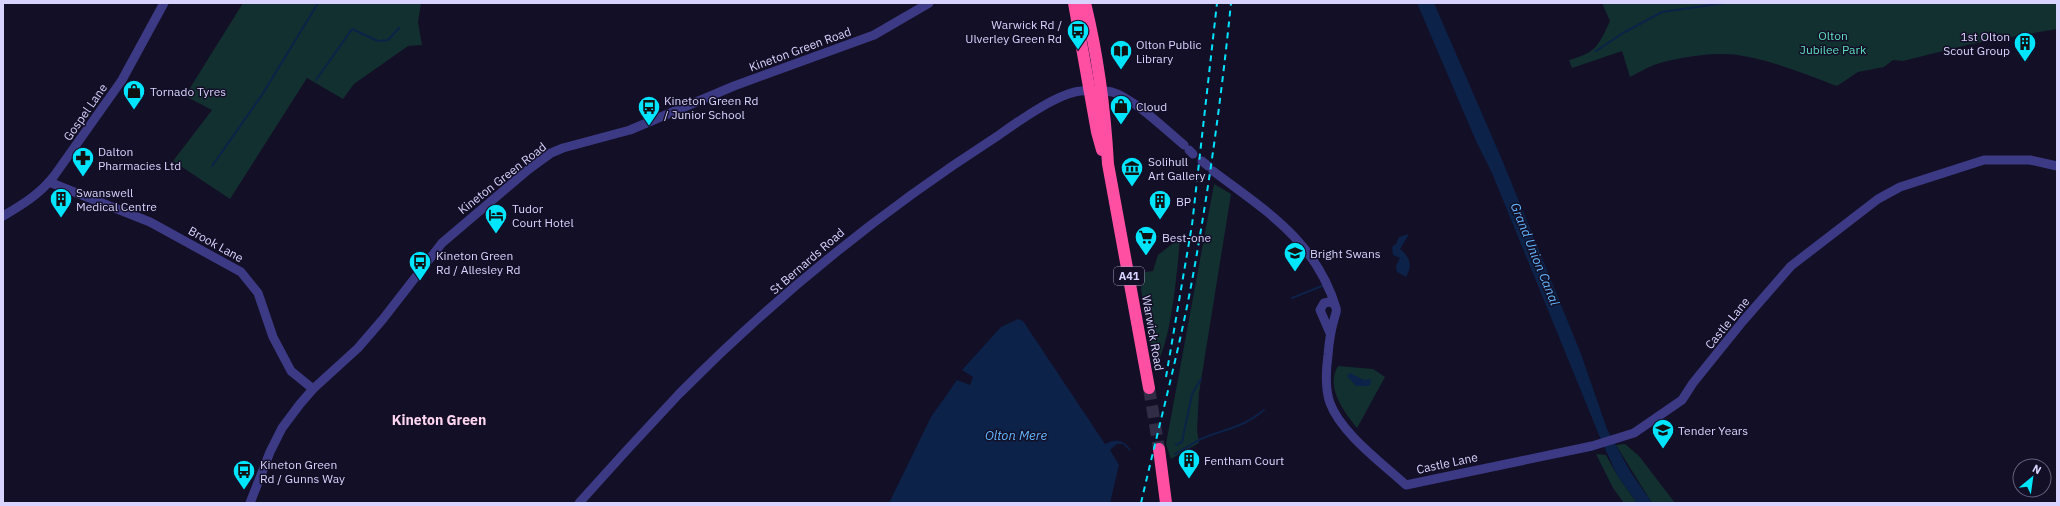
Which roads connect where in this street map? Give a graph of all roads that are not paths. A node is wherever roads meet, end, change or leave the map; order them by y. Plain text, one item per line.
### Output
1 (164, 3) edge
2 (929, 3) edge
3 (1074, 3) edge
4 (1085, 3) edge
5 (1095, 91) junction
6 (1189, 150) dead end
7 (1208, 166) dead end
8 (2057, 166) edge
9 (49, 182) junction
10 (3, 216) edge
11 (1328, 287) junction
12 (1324, 303) junction
13 (1334, 304) junction
14 (1336, 314) junction
15 (1323, 317) junction
16 (1330, 333) junction
17 (1149, 388) tunnel mouth
18 (312, 389) junction
19 (1159, 449) tunnel mouth
20 (250, 503) edge
21 (579, 503) edge
22 (1166, 503) edge

1 - 9 street, Gospel Lane
2 - 18 street, Kineton Green Road
3 - 5 highway, Warwick Road / A41
4 - 5 highway, Warwick Road / A41
5 - 6 street
5 - 17 highway, Warwick Road / A41
5 - 21 street, St Bernards Road
7 - 11 street
8 - 16 street, Castle Lane
9 - 10 street, Gospel Lane
9 - 18 street, Brook Lane
11 - 12 street
11 - 13 street
12 - 13 street
12 - 15 street
13 - 14 street
14 - 15 street
14 - 16 street
15 - 16 street
18 - 20 street, Kineton Green Road
19 - 22 highway

